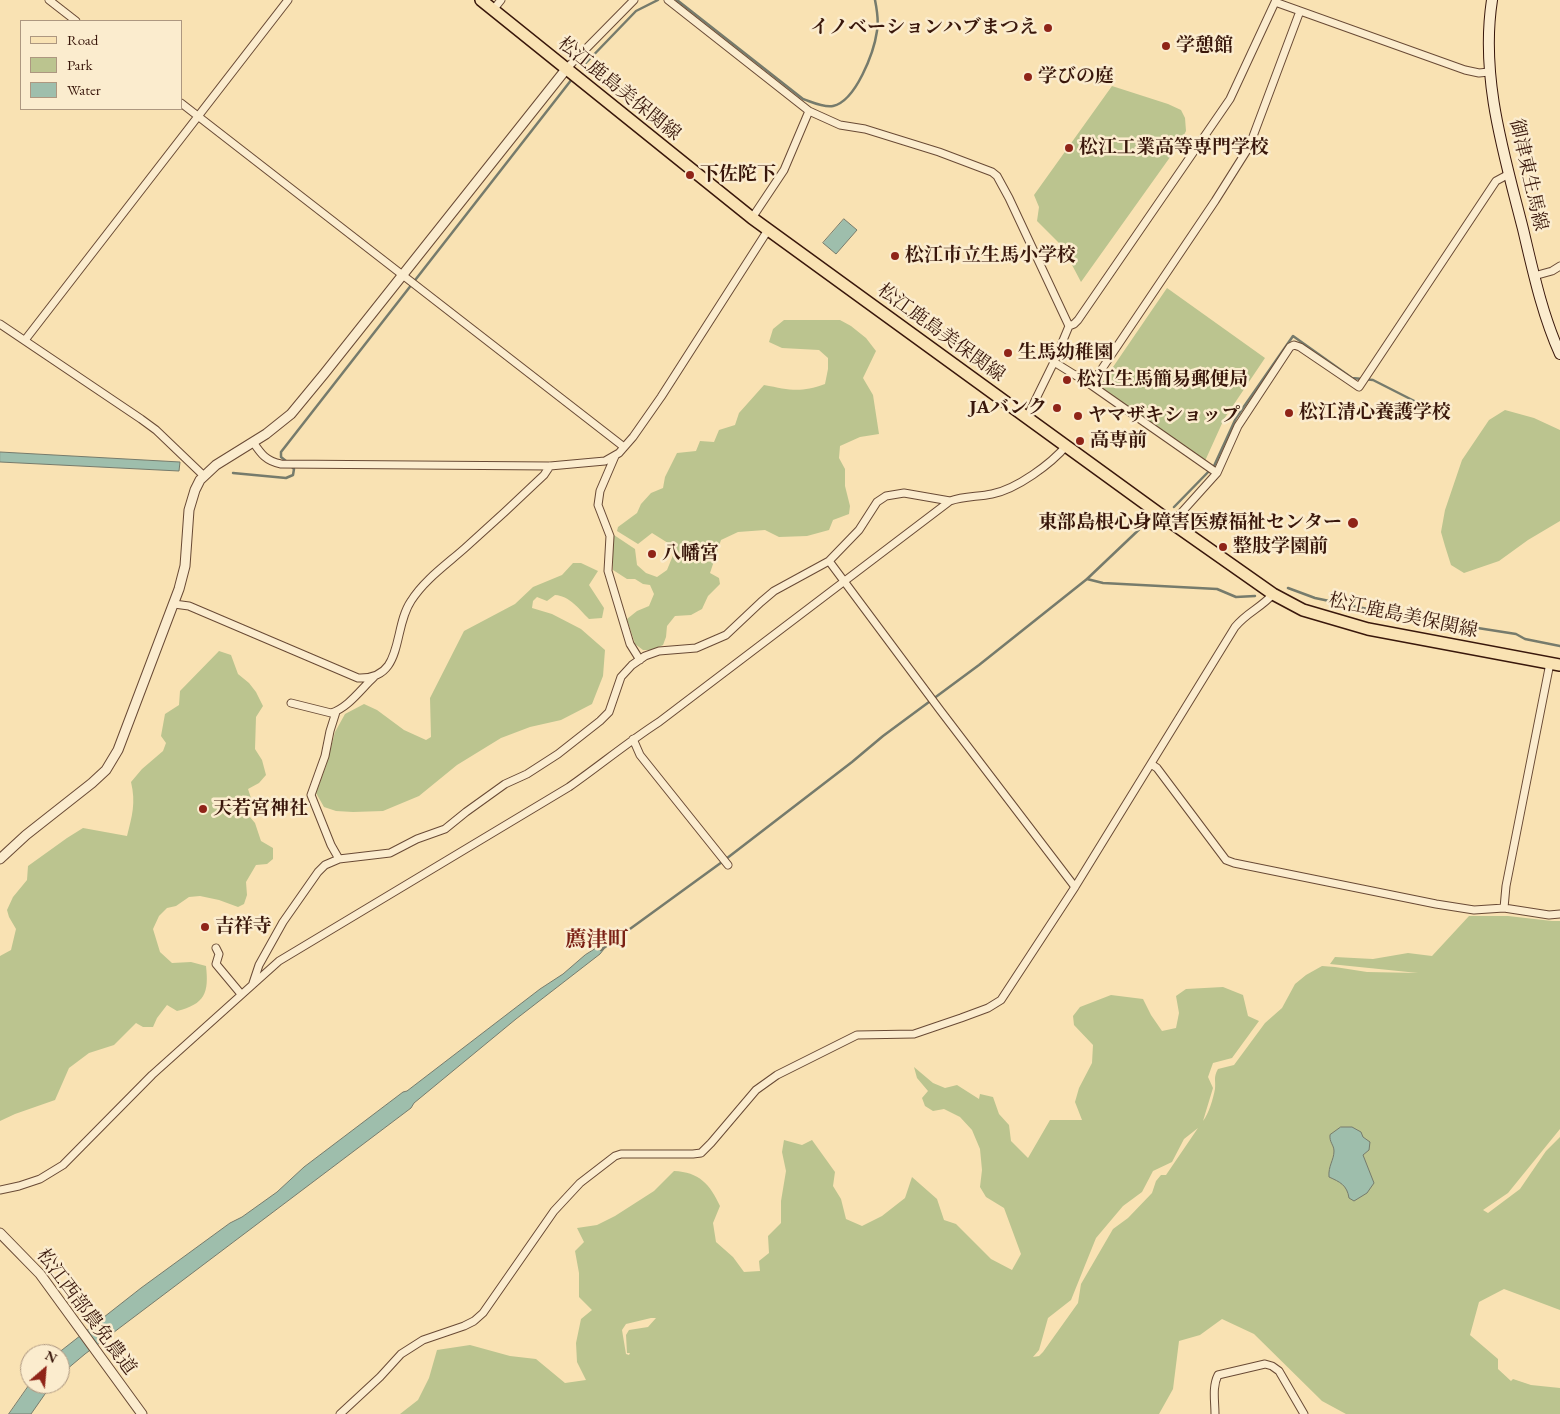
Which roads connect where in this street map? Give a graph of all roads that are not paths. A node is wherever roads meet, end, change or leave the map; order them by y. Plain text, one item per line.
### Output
1 (49, 0) edge
2 (288, 0) edge
3 (481, 0) edge
4 (501, 0) edge
5 (634, 0) edge
6 (668, 0) edge
7 (1492, 0) edge
8 (1275, 1) edge
9 (493, 10) junction
10 (1300, 10) junction
11 (75, 20) edge
12 (566, 68) junction
13 (1489, 72) junction
14 (182, 104) edge
15 (809, 111) junction
16 (199, 117) junction
17 (1509, 174) junction
18 (752, 218) junction
19 (768, 230) junction
20 (1560, 266) edge
21 (402, 274) junction
22 (1534, 276) junction
23 (0, 324) edge
24 (1069, 326) junction
25 (25, 340) junction
26 (1560, 354) edge
27 (1054, 362) junction
28 (1091, 385) junction
29 (1027, 417) junction
30 (253, 442) junction
31 (1067, 446) junction
32 (624, 447) junction
33 (615, 456) junction
34 (550, 466) junction
35 (1213, 471) junction
36 (204, 476) junction
37 (950, 501) junction
38 (1172, 523) junction
39 (829, 561) junction
40 (844, 581) junction
41 (1273, 594) junction
42 (174, 604) junction
43 (640, 660) junction
44 (1555, 664) edge
45 (374, 677) junction
46 (291, 703) dead end
47 (336, 712) junction
48 (633, 739) junction
49 (1151, 764) junction
50 (0, 859) edge
51 (339, 859) junction
52 (728, 865) dead end
53 (1075, 887) junction
54 (1504, 908) junction
55 (1560, 914) edge
56 (216, 948) dead end
57 (252, 984) junction
58 (242, 994) junction
59 (0, 1190) edge
60 (0, 1233) edge
61 (142, 1414) edge
62 (340, 1414) edge
63 (1215, 1414) edge
64 (1304, 1414) edge

1 - 11 street
2 - 16 street
3 - 9 main road, 松江鹿島美保関線
4 - 9 street
5 - 12 street
6 - 15 street
7 - 13 main road, 御津東生馬線
8 - 10 street
8 - 24 street
9 - 12 main road, 松江鹿島美保関線
10 - 13 street
10 - 28 street
12 - 18 main road, 松江鹿島美保関線
12 - 21 street
13 - 17 main road, 御津東生馬線
14 - 16 street
15 - 18 street
15 - 24 street
16 - 21 street
16 - 25 street
17 - 22 main road, 御津東生馬線
17 - 35 street
18 - 19 main road, 松江鹿島美保関線
19 - 29 main road, 松江鹿島美保関線
19 - 32 street
20 - 22 street
21 - 30 street
21 - 32 street
22 - 26 main road, 御津東生馬線
23 - 25 street
24 - 27 street
25 - 36 street
27 - 28 street
27 - 29 street
28 - 35 street
29 - 31 main road, 松江鹿島美保関線
30 - 34 street
30 - 36 street
31 - 37 street
31 - 38 main road, 松江鹿島美保関線
32 - 33 street
33 - 34 street
33 - 43 street
34 - 45 street
35 - 38 street
36 - 42 street
37 - 39 street
37 - 40 street
38 - 41 main road, 松江鹿島美保関線
39 - 40 street
39 - 43 street
40 - 48 street
40 - 53 street
41 - 44 main road, 松江鹿島美保関線
41 - 49 street
42 - 45 street
42 - 50 street
43 - 51 street
44 - 54 street
45 - 47 street
46 - 47 street
47 - 51 street
48 - 52 street
48 - 57 street
49 - 53 street
49 - 54 street
51 - 57 street
53 - 62 street
54 - 55 street
56 - 58 street
57 - 58 street
58 - 59 street
60 - 61 street, 松江西部農免農道
63 - 64 street

